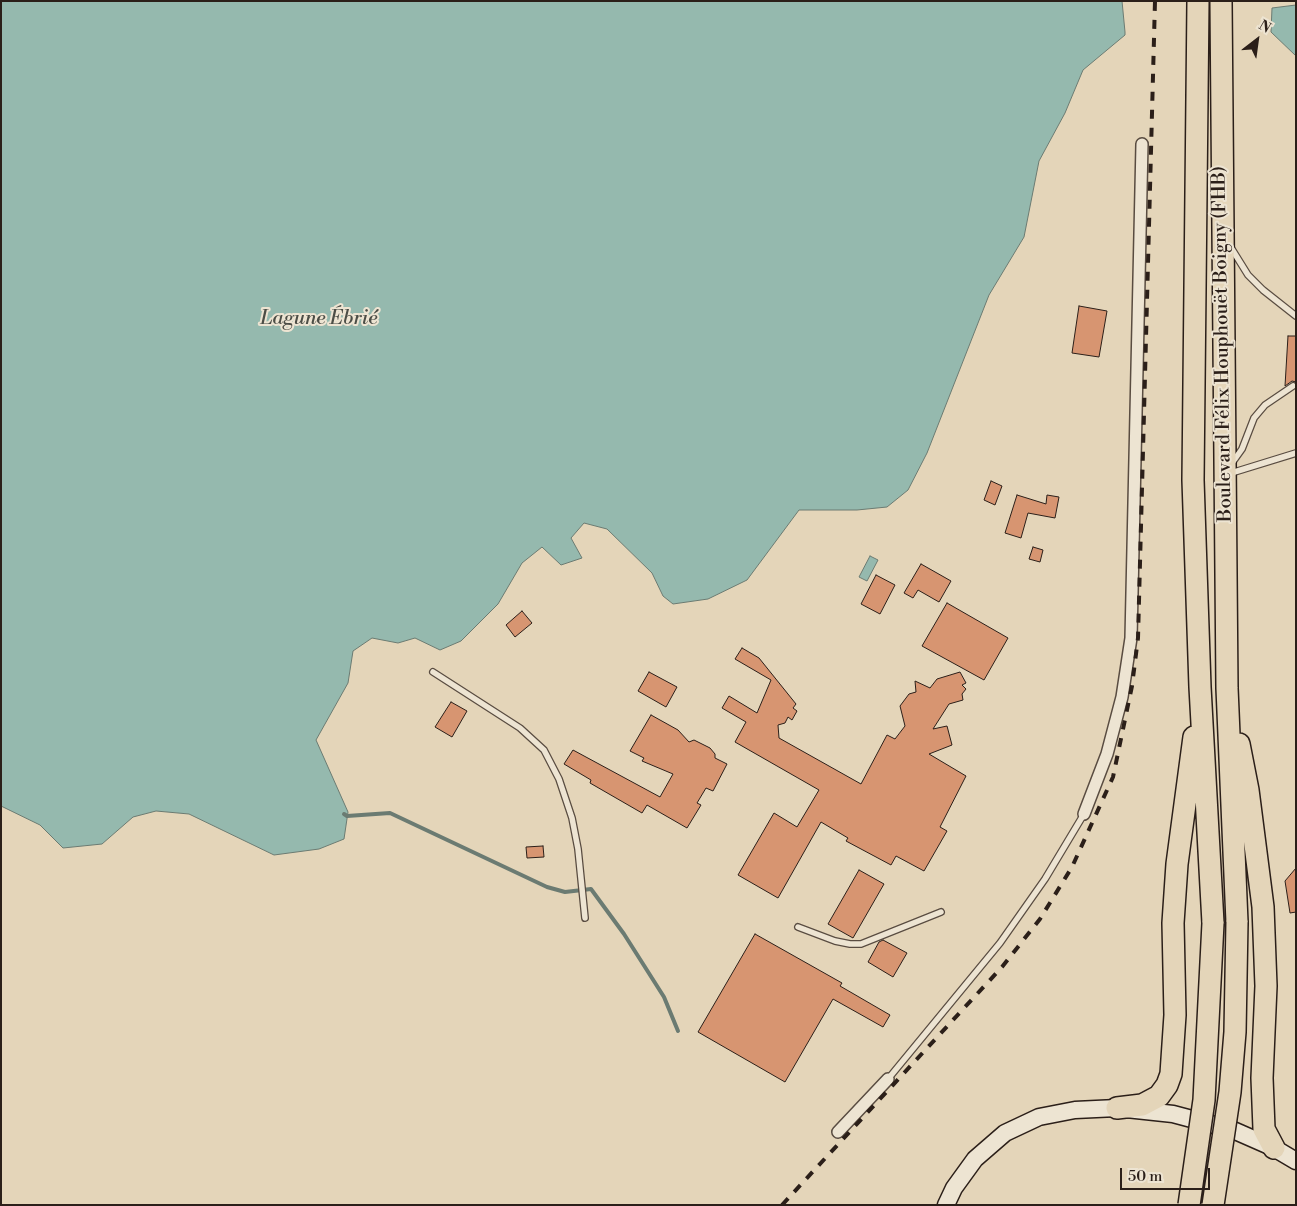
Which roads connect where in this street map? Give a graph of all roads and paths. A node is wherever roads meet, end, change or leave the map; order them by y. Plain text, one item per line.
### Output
1 (1198, 1) edge
2 (1221, 1) edge
3 (1142, 144) dead end
4 (1222, 237) junction
5 (1296, 316) edge
6 (1293, 386) dead end
7 (1296, 453) edge
8 (1224, 476) junction
9 (433, 672) dead end
10 (1200, 687) junction
11 (1227, 688) junction
12 (1084, 814) joint
13 (941, 912) dead end
14 (586, 918) dead end
15 (798, 927) dead end
16 (888, 1079) joint
17 (1117, 1108) junction
18 (838, 1132) dead end
19 (1274, 1148) junction
20 (1296, 1161) edge
21 (946, 1205) edge
22 (1189, 1205) edge
23 (1213, 1205) edge

1 - 10 highway, Boulevard Félix Houphouët Boigny (FHB)
2 - 4 highway, Boulevard Félix Houphouët Boigny (FHB)
3 - 12 street
4 - 5 lane
4 - 8 highway, Boulevard Félix Houphouët Boigny (FHB)
6 - 8 lane
7 - 8 lane
8 - 11 highway, Boulevard Félix Houphouët Boigny (FHB)
9 - 14 lane
10 - 17 highway
10 - 22 highway, bridge
11 - 19 highway
11 - 23 highway, bridge
12 - 16 lane
13 - 15 lane
16 - 18 street
17 - 19 main road
17 - 21 main road
19 - 20 main road

